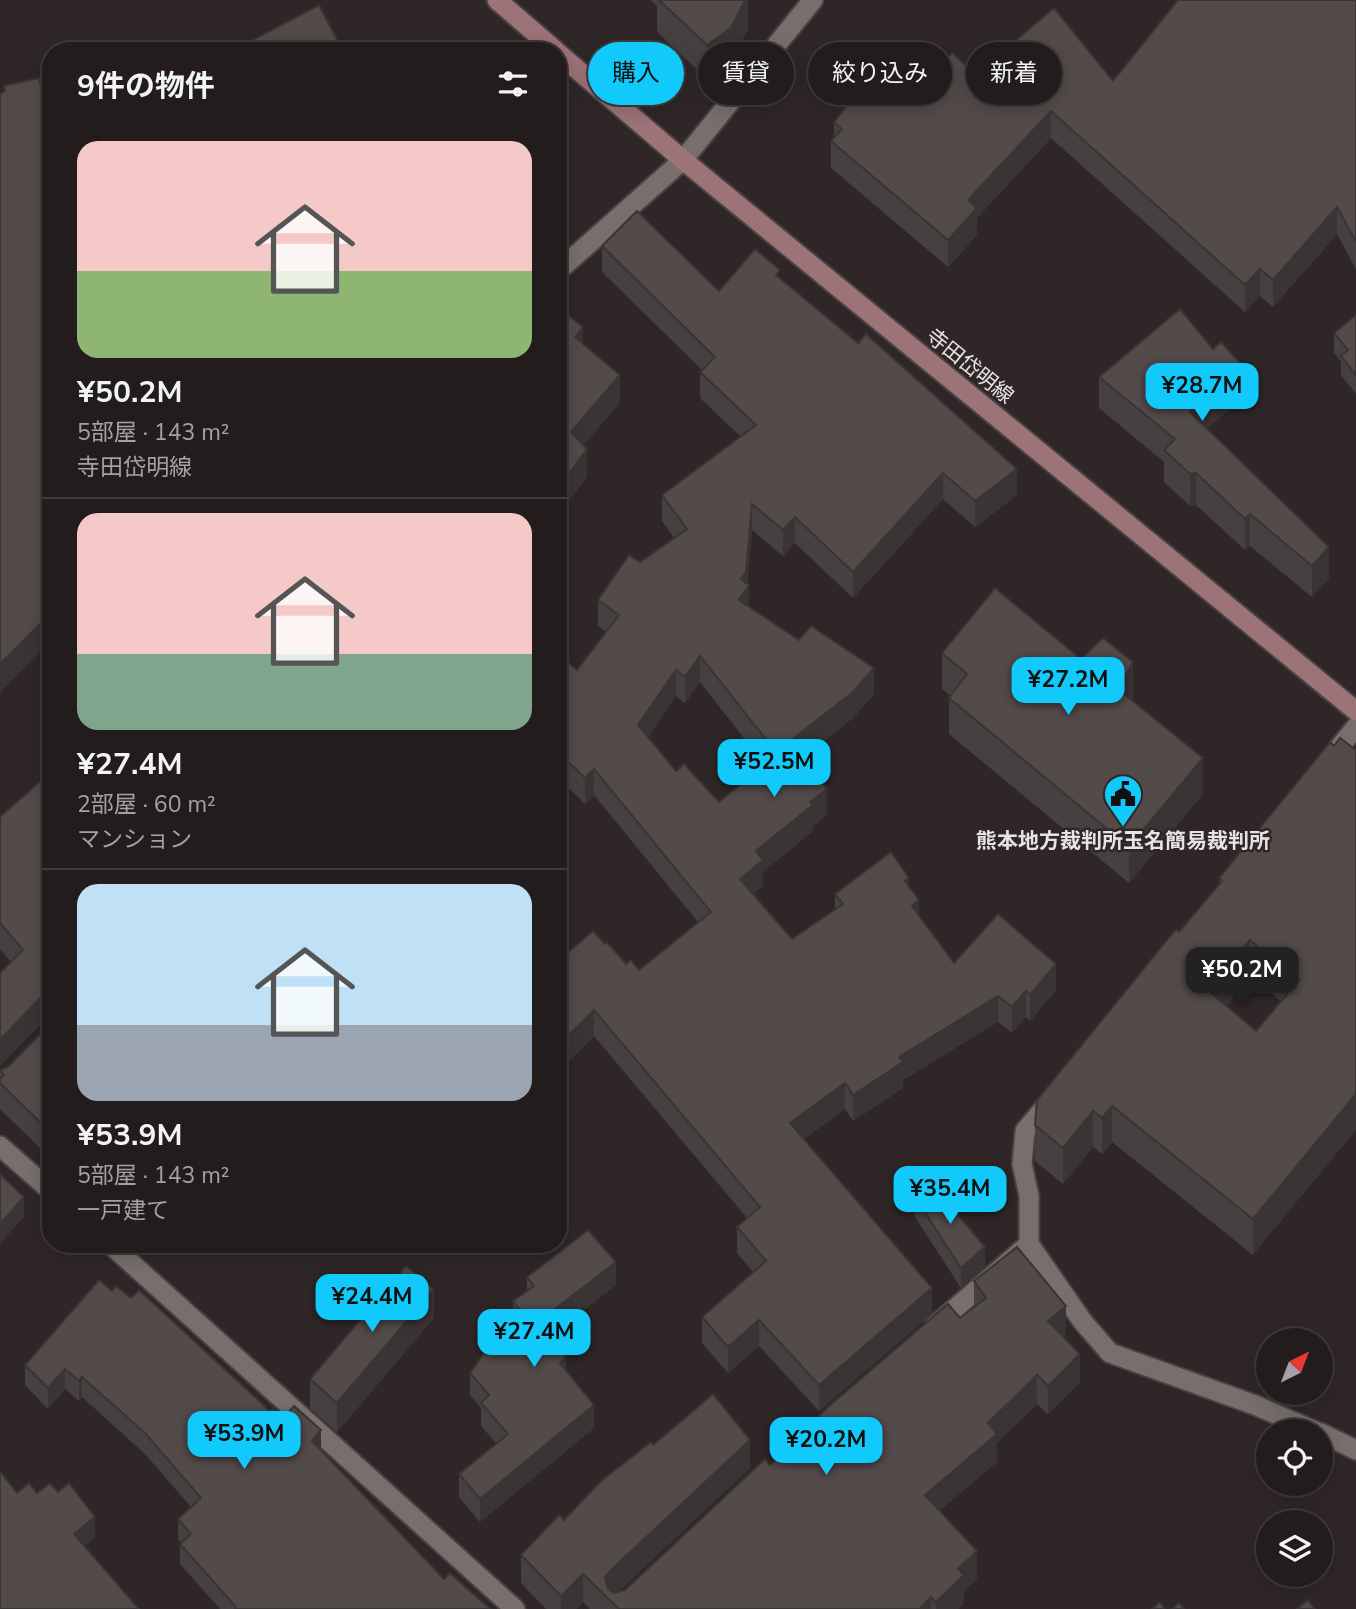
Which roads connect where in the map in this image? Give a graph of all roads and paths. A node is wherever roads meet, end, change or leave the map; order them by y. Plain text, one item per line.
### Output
1 (497, 0) edge
2 (813, 0) edge
3 (545, 42) edge
4 (567, 61) edge
5 (683, 160) junction
6 (567, 263) edge
7 (1356, 711) edge
8 (1356, 727) edge
9 (1312, 780) edge
10 (1060, 1088) edge
11 (0, 1146) edge
12 (42, 1183) edge
13 (1029, 1244) junction
14 (120, 1253) edge
15 (924, 1336) edge
16 (1288, 1419) edge
17 (1333, 1439) edge
18 (1356, 1450) edge
19 (515, 1609) edge

1 - 3 main road, 寺田岱明線
2 - 5 street
4 - 5 main road, 寺田岱明線
5 - 6 street
5 - 7 main road, 寺田岱明線
8 - 9 street
10 - 13 street
11 - 12 street
13 - 15 street
13 - 16 street
14 - 19 street
17 - 18 street

